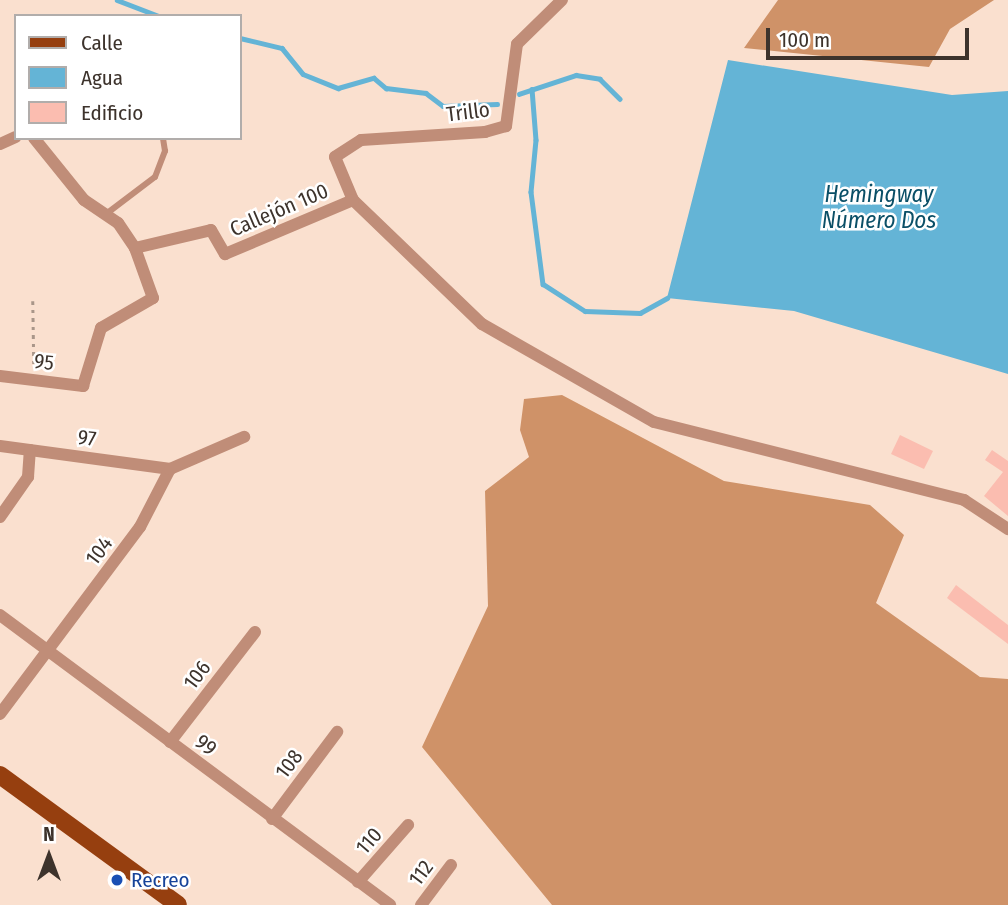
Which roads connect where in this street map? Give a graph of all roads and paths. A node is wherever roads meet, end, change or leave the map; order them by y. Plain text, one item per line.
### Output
1 (562, 0) edge
2 (36, 140) edge
3 (163, 140) edge
4 (353, 200) junction
5 (106, 214) junction
6 (135, 248) junction
7 (33, 301) dead end
8 (0, 376) edge
9 (34, 380) junction
10 (244, 437) dead end
11 (0, 446) edge
12 (30, 450) junction
13 (170, 469) junction
14 (0, 517) edge
15 (1008, 529) edge
16 (0, 615) edge
17 (255, 632) dead end
18 (47, 651) junction
19 (0, 714) edge
20 (337, 732) dead end
21 (170, 742) junction
22 (0, 775) edge
23 (272, 819) junction
24 (408, 825) dead end
25 (452, 865) dead end
26 (358, 882) junction
27 (178, 905) edge
28 (390, 905) edge
29 (421, 905) edge

1 - 4 street, Trillo
2 - 5 street
3 - 5 lane
4 - 6 street, Callejón 100
4 - 15 street
5 - 6 street
6 - 9 street, 95
7 - 9 path
8 - 9 street, 95
10 - 13 street
11 - 12 street, 97
12 - 13 street, 97
12 - 14 street
13 - 18 street, 104
16 - 18 street, 99
17 - 21 street, 106
18 - 19 street, 104
18 - 21 street, 99
20 - 23 street, 108
21 - 23 street, 99
22 - 27 main road
23 - 26 street, 99
24 - 26 street, 110
25 - 29 street, 112
26 - 28 street, 99

